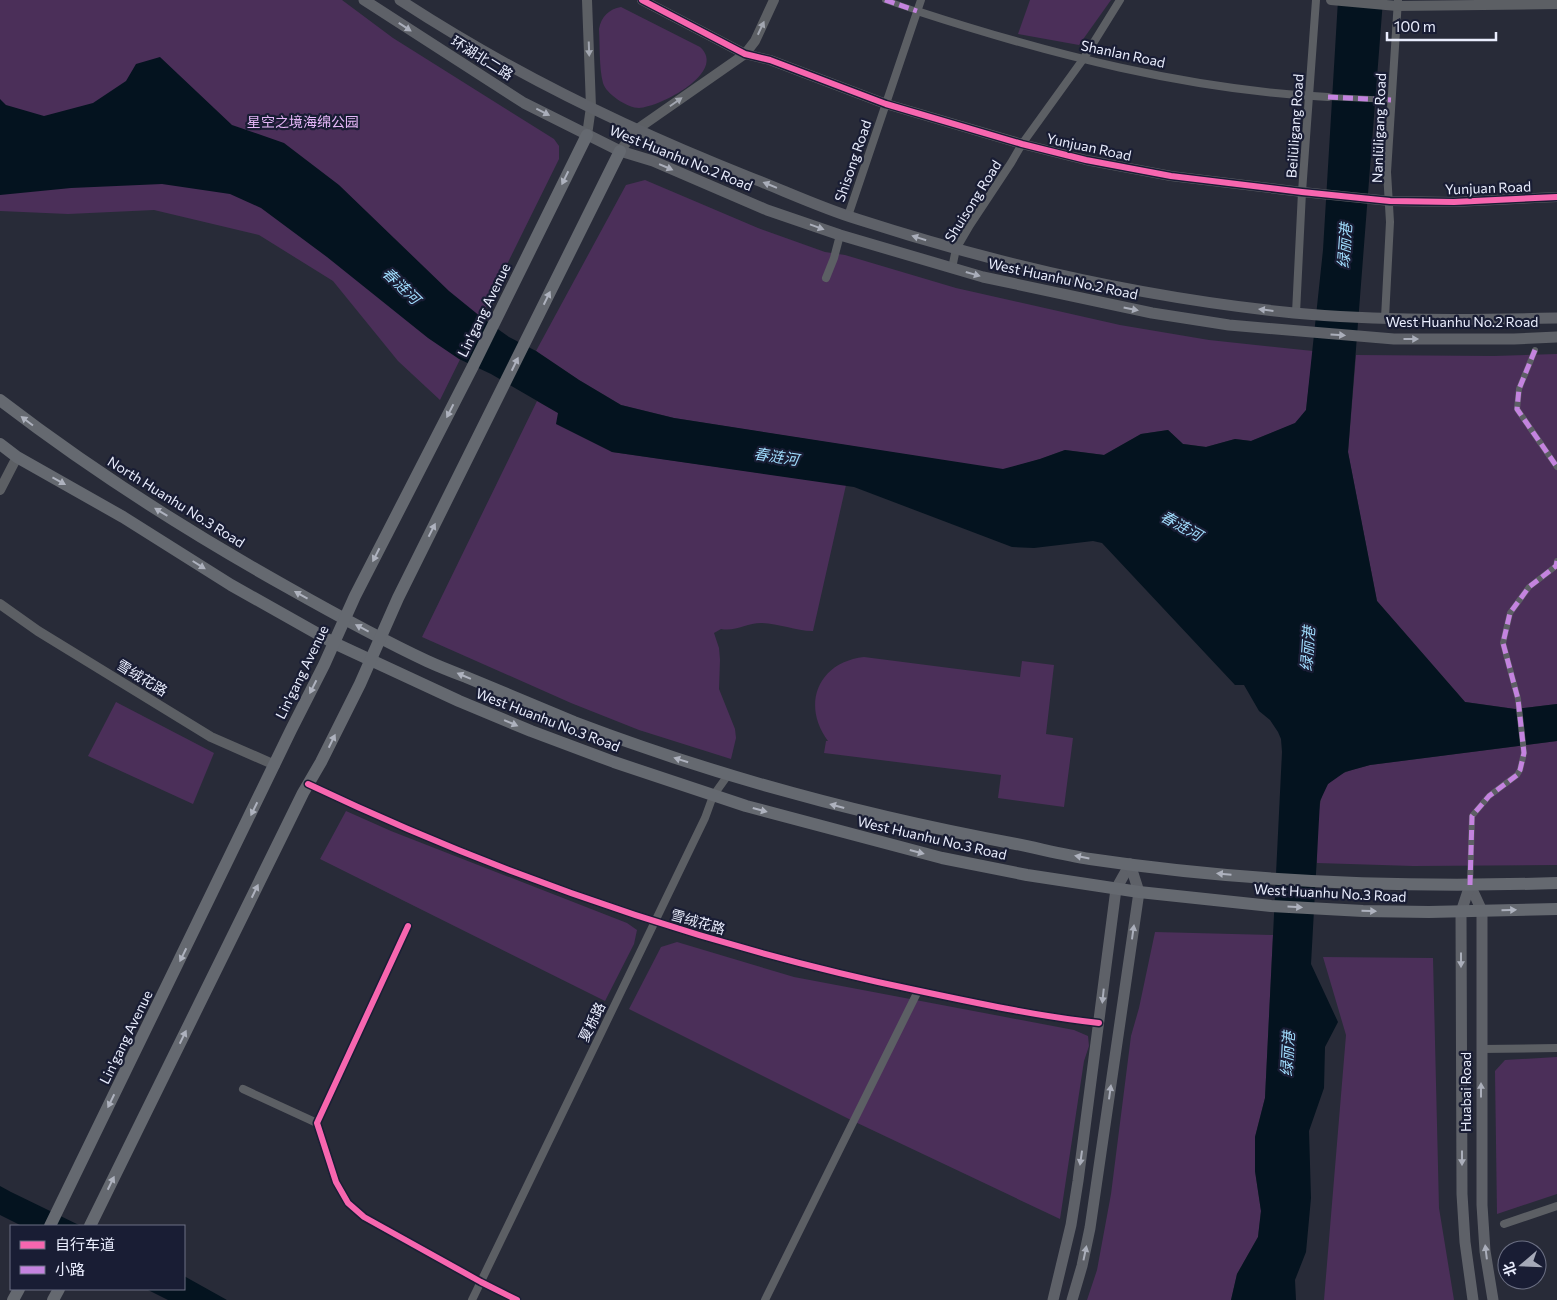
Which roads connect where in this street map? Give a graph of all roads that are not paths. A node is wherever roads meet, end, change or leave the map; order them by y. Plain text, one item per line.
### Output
1 (364, 0) edge
2 (400, 0) edge
3 (587, 0) edge
4 (642, 0) edge
5 (774, 0) edge
6 (885, 0) edge
7 (921, 0) edge
8 (1120, 0) edge
9 (1316, 0) edge
10 (1331, 0) edge
11 (1335, 1) edge
12 (1398, 3) edge
13 (1557, 4) edge
14 (917, 11) junction
15 (745, 54) junction
16 (1084, 58) junction
17 (1309, 96) junction
18 (1328, 97) joint
19 (1391, 100) junction
20 (886, 104) junction
21 (591, 107) junction
22 (636, 130) junction
23 (587, 134) junction
24 (1022, 144) junction
25 (620, 151) junction
26 (1302, 192) junction
27 (1557, 197) edge
28 (1390, 201) junction
29 (848, 216) junction
30 (840, 235) junction
31 (956, 249) junction
32 (952, 268) junction
33 (826, 278) dead end
34 (1296, 313) junction
35 (1385, 318) junction
36 (1557, 318) edge
37 (1557, 337) edge
38 (1535, 350) dead end
39 (0, 400) edge
40 (0, 444) edge
41 (17, 457) junction
42 (1557, 467) edge
43 (0, 490) edge
44 (1557, 561) edge
45 (0, 604) edge
46 (344, 618) junction
47 (381, 638) junction
48 (334, 643) junction
49 (370, 660) junction
50 (275, 765) junction
51 (728, 775) junction
52 (308, 784) junction
53 (713, 796) junction
54 (1130, 864) junction
55 (1557, 883) edge
56 (1470, 885) junction
57 (1116, 889) junction
58 (1139, 892) junction
59 (1557, 909) edge
60 (1482, 911) junction
61 (1461, 912) junction
62 (654, 922) junction
63 (408, 926) dead end
64 (918, 991) junction
65 (1099, 1023) junction
66 (1557, 1048) edge
67 (1481, 1049) junction
68 (243, 1089) dead end
69 (317, 1123) junction
70 (1557, 1206) edge
71 (1504, 1224) dead end
72 (50, 1225) edge
73 (90, 1225) edge
74 (481, 1282) junction
75 (472, 1300) edge
76 (517, 1300) edge
77 (765, 1300) edge
78 (1053, 1300) edge
79 (1072, 1300) edge
80 (1474, 1300) edge
81 (1493, 1300) edge

1 -> 23 main road, 环湖北二路
2 - 21 main road, 环湖北二路
3 -> 21 street
4 - 15 street, Yunjuan Road
15 -> 5 street
6 - 14 street
7 - 14 street, Shisong Road
8 - 16 street, Shuisong Road
9 - 17 street, Beilüligang Road
10 - 11 street
11 - 12 street
12 - 13 street
12 - 19 street, Nanlüligang Road
14 - 16 street, Shanlan Road
14 - 20 street, Shisong Road
15 - 20 street, Yunjuan Road
22 -> 15 street
16 - 17 street, Shanlan Road
16 - 24 street, Shuisong Road
17 - 18 street, Shanlan Road
17 - 26 street, Beilüligang Road
18 - 19 street
19 - 28 street, Nanlüligang Road
20 - 24 street, Yunjuan Road
20 - 29 street, Shisong Road
21 - 22 main road, West Huanhu No.2 Road
21 - 23 street
22 - 25 street
29 -> 22 main road, West Huanhu No.2 Road
23 - 25 main road, West Huanhu No.2 Road
23 -> 46 main road, Lin'gang Avenue
24 - 26 street, Yunjuan Road
24 - 31 street, Shuisong Road
25 -> 30 main road, West Huanhu No.2 Road
47 -> 25 main road
26 - 28 street, Yunjuan Road
26 - 34 street, Beilüligang Road
27 - 28 street, Yunjuan Road
28 - 35 street, Nanlüligang Road
31 -> 29 main road, West Huanhu No.2 Road
30 - 32 main road, West Huanhu No.2 Road
30 - 33 street
31 - 32 street, Shuisong Road
34 -> 31 main road, West Huanhu No.2 Road
32 -> 37 main road, West Huanhu No.2 Road
34 - 35 main road, West Huanhu No.2 Road
35 - 36 main road, West Huanhu No.2 Road
38 - 42 street
46 -> 39 main road, North Huanhu No.3 Road
40 - 41 main road
41 - 43 street
41 -> 48 main road
44 - 56 street
45 - 50 street, 雪绒花路
47 -> 46 main road, West Huanhu No.3 Road
46 - 48 main road, Lin'gang Avenue
47 - 49 main road
51 -> 47 main road, West Huanhu No.3 Road
48 - 49 main road, West Huanhu No.3 Road
48 -> 50 main road, Lin'gang Avenue
52 -> 49 main road
49 -> 53 main road, West Huanhu No.3 Road
50 -> 72 main road, Lin'gang Avenue
51 - 53 street, 夏栎路
54 -> 51 main road, West Huanhu No.3 Road
52 - 62 street, 雪绒花路
73 -> 52 main road
53 -> 57 main road, West Huanhu No.3 Road
53 - 62 street, 夏栎路
56 -> 54 main road, West Huanhu No.3 Road
54 - 57 main road
54 - 58 main road
55 - 56 main road, West Huanhu No.3 Road
56 - 60 main road, Huabai Road
56 - 61 main road, Huabai Road
57 - 58 main road, West Huanhu No.3 Road
57 -> 65 main road
58 -> 61 main road, West Huanhu No.3 Road
79 -> 58 main road
60 -> 59 main road, West Huanhu No.3 Road
60 - 61 main road, West Huanhu No.3 Road
60 - 67 main road, Huabai Road
61 -> 80 main road, Huabai Road
62 - 64 street, 雪绒花路
62 - 74 street, 夏栎路
63 - 69 street
64 - 65 street, 雪绒花路
64 - 77 street
65 -> 78 main road
66 - 67 street
81 -> 67 main road, Huabai Road
68 - 69 street
69 - 74 street
70 - 71 street
74 - 75 street, 夏栎路
74 - 76 street

